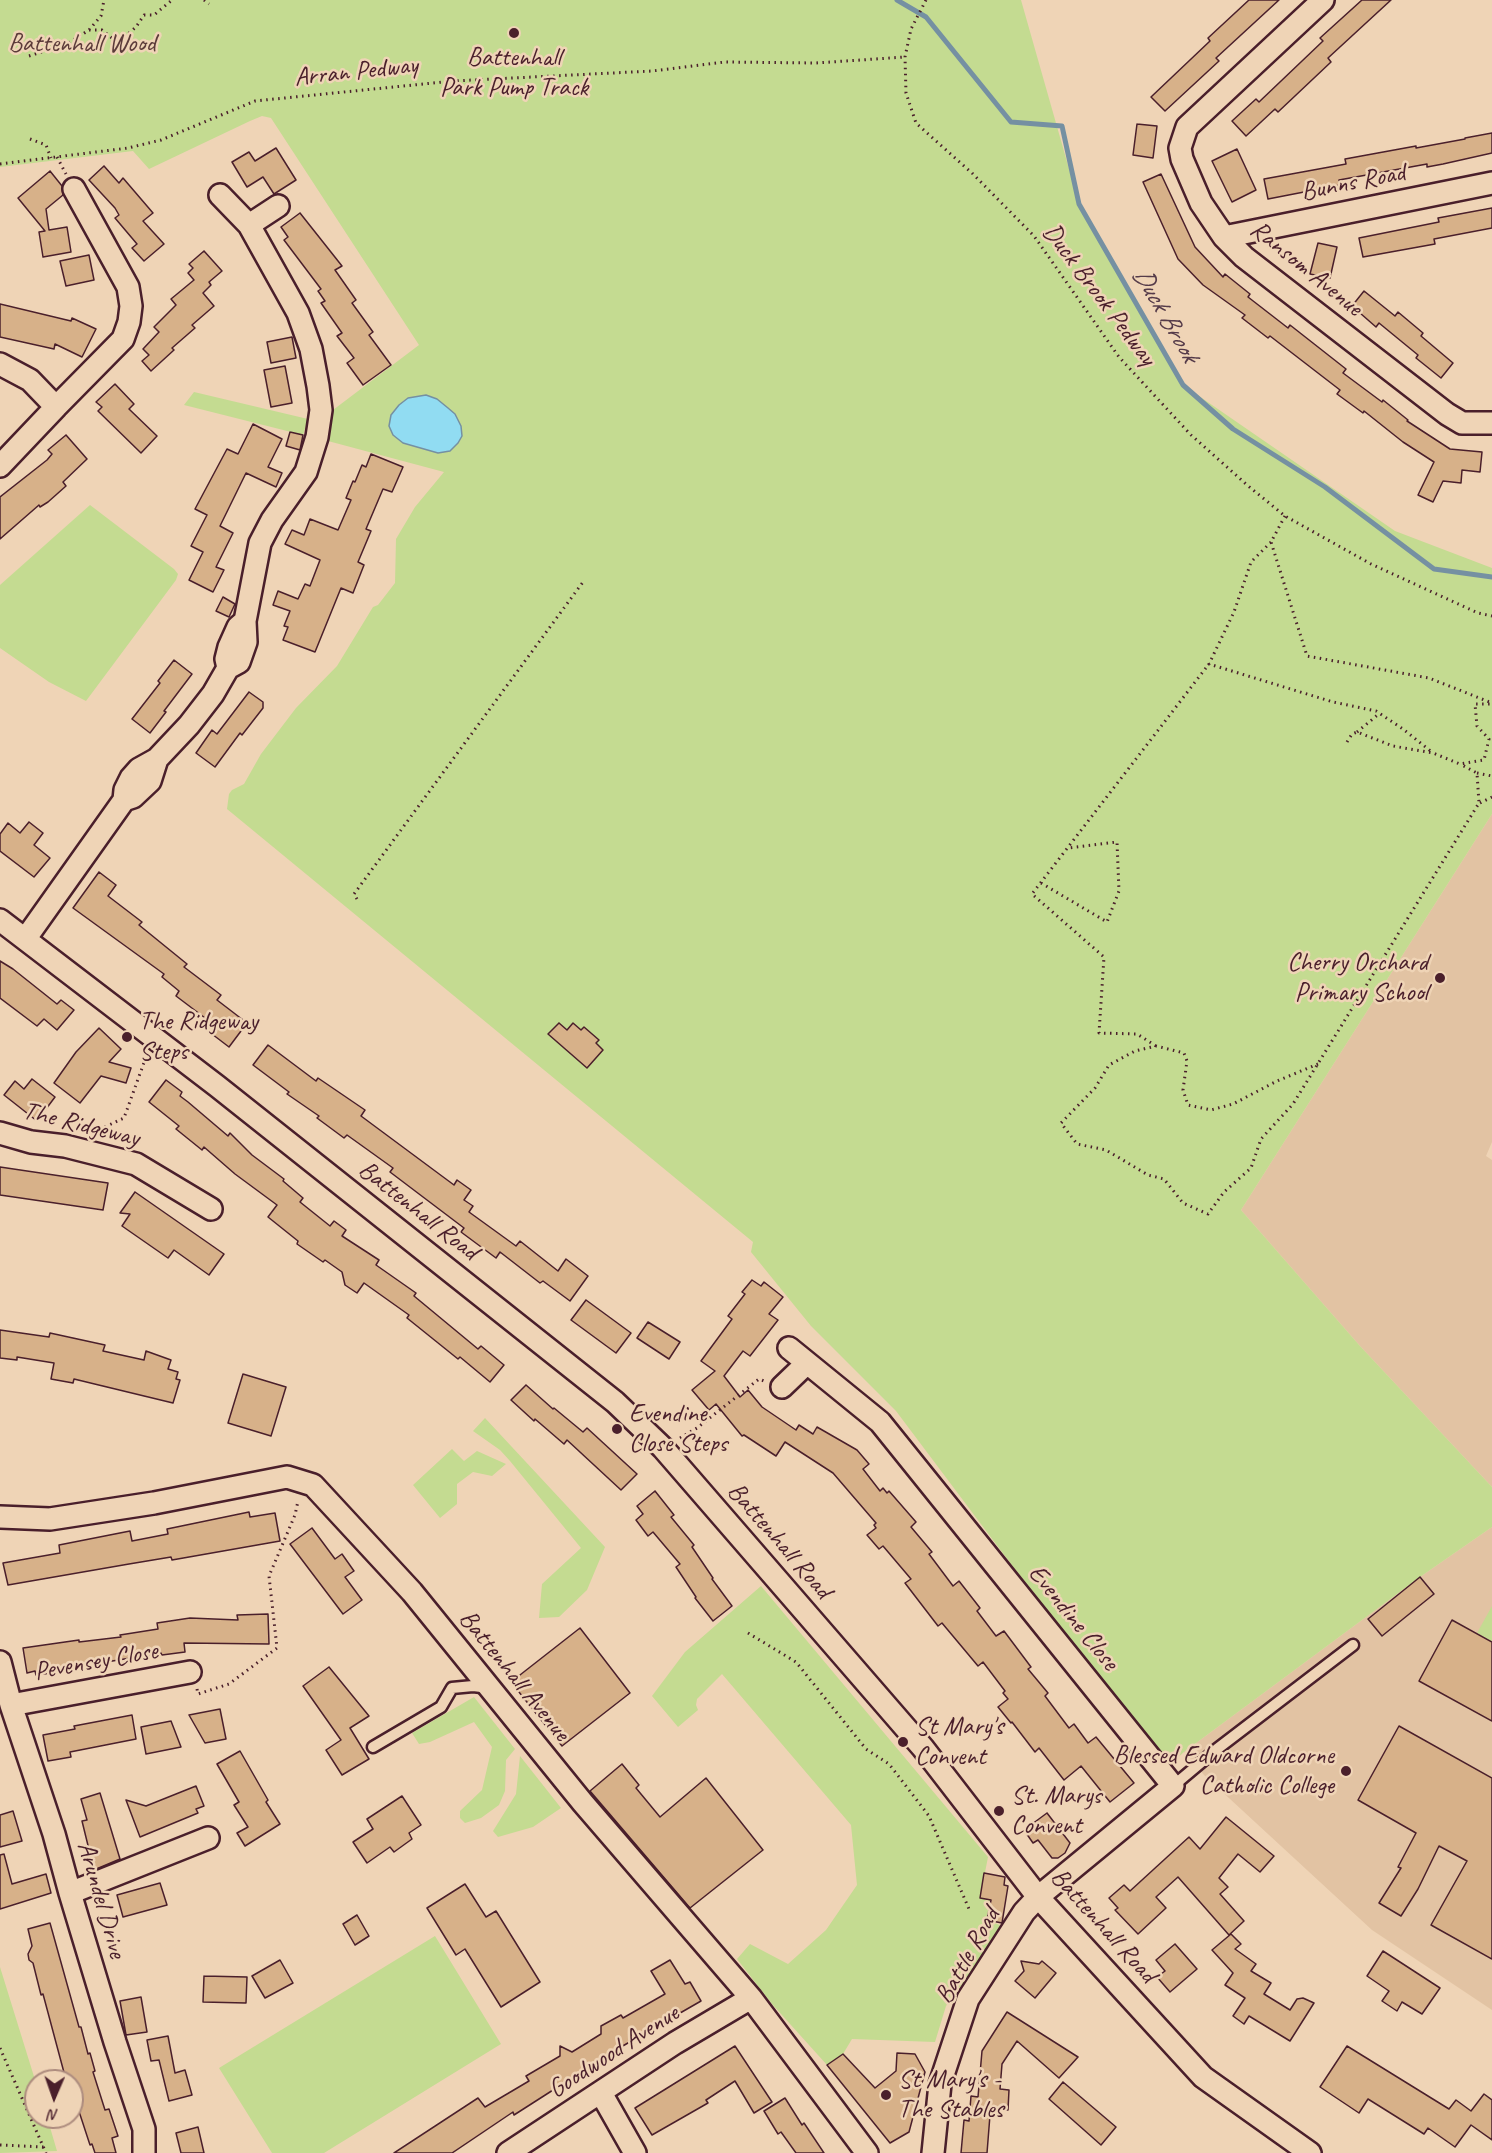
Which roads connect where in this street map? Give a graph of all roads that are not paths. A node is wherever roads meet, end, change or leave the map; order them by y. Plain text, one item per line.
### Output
1 (1323, 0) edge
2 (1492, 183) edge
3 (74, 189) dead end
4 (220, 195) dead end
5 (278, 206) dead end
6 (249, 225) junction
7 (1224, 237) junction
8 (0, 364) edge
9 (56, 407) junction
10 (1492, 423) edge
11 (0, 466) edge
12 (0, 920) edge
13 (26, 938) junction
14 (0, 1133) edge
15 (211, 1209) dead end
16 (789, 1348) dead end
17 (806, 1364) junction
18 (782, 1387) road end
19 (0, 1517) edge
20 (1353, 1645) dead end
21 (0, 1662) edge
22 (190, 1672) road end
23 (490, 1688) junction
24 (12, 1705) junction
25 (373, 1747) dead end
26 (1173, 1786) junction
27 (208, 1838) dead end
28 (70, 1893) junction
29 (1038, 1897) junction
30 (751, 1998) junction
31 (600, 2093) junction
32 (144, 2153) edge
33 (508, 2153) edge
34 (635, 2153) edge
35 (867, 2153) edge
36 (933, 2153) edge
37 (1310, 2153) edge

1 - 7 street, Ransom Avenue
2 - 7 street, Bunns Road
3 - 9 street
4 - 6 street
5 - 6 street
6 - 13 street
7 - 10 street, Ransom Avenue
8 - 9 street
9 - 11 street
12 - 13 street, Battenhall Road
13 - 29 street, Battenhall Road
14 - 15 street, The Ridgeway
16 - 17 street, Evendine Close
17 - 18 street
17 - 26 street, Evendine Close
19 - 23 street, Battenhall Avenue
20 - 26 lane
21 - 24 street, Arundel Drive
22 - 24 street, Pevensey Close
23 - 25 lane
23 - 30 street, Battenhall Avenue
24 - 28 street, Arundel Drive
26 - 29 street
27 - 28 street
28 - 32 street, Arundel Drive
29 - 36 street, Battle Road
29 - 37 street, Battenhall Road
30 - 31 street, Goodwood Avenue
30 - 35 street, Battenhall Avenue
31 - 33 street, Goodwood Avenue
31 - 34 street

